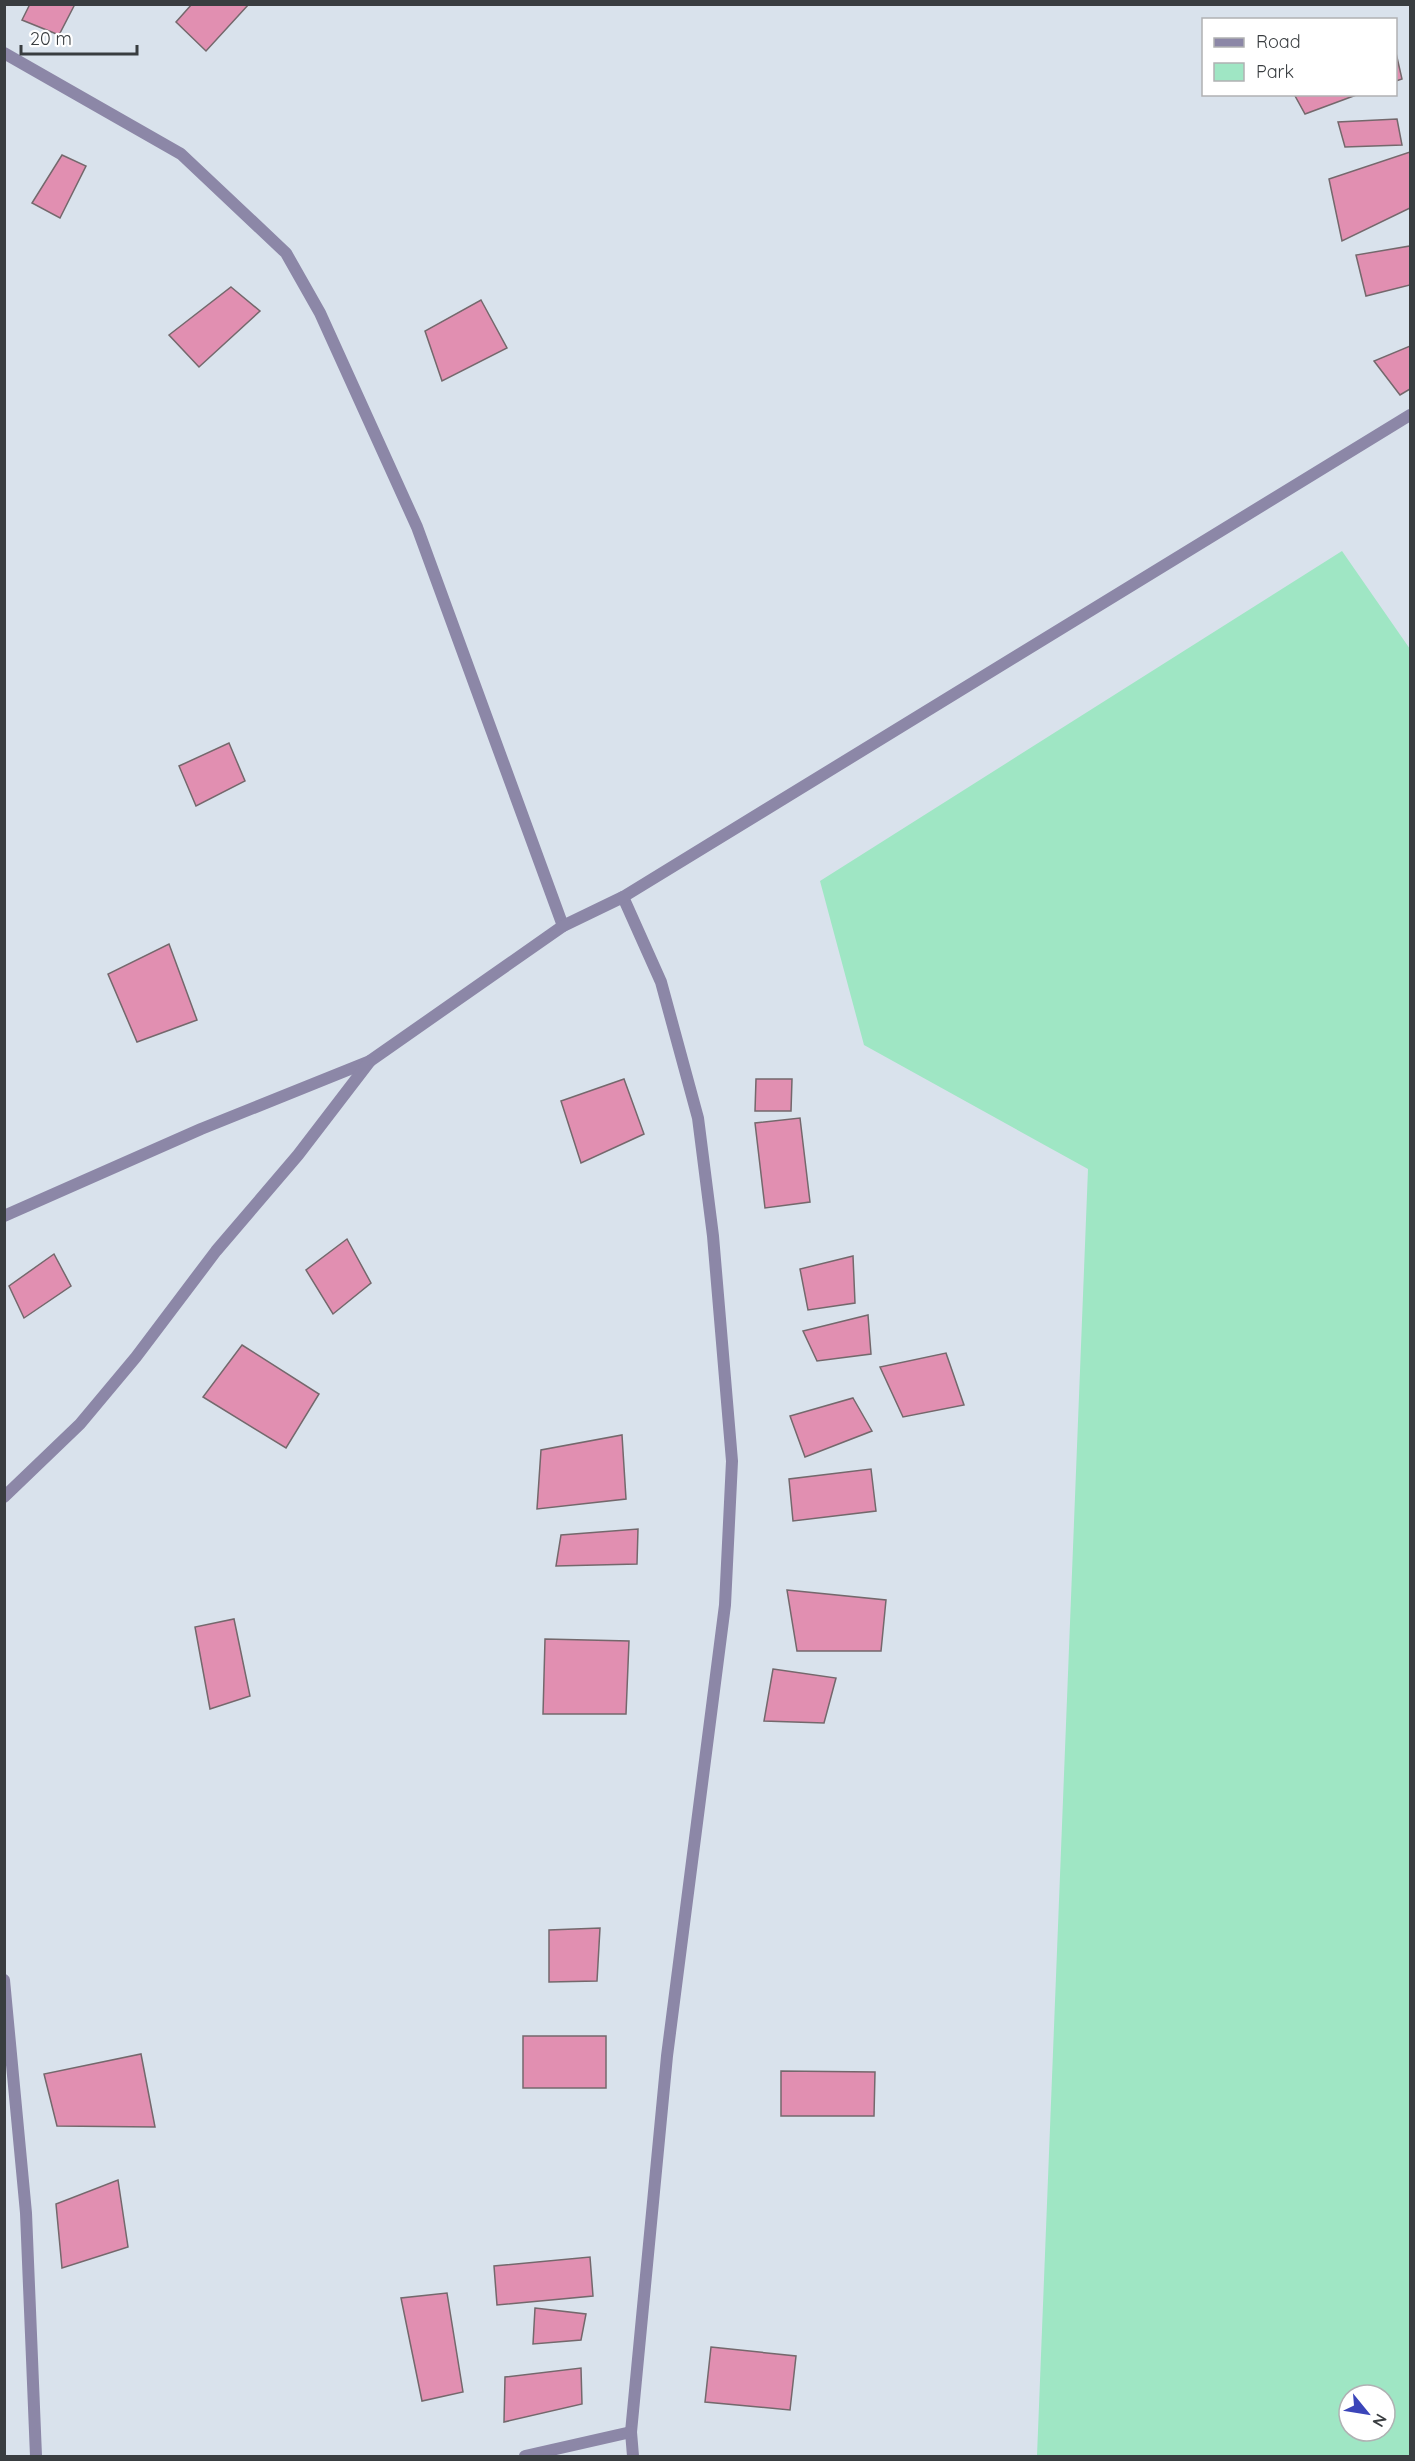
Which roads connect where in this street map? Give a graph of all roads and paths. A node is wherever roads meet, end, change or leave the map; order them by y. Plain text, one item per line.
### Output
1 (4, 53) edge
2 (1410, 415) edge
3 (623, 897) junction
4 (563, 926) junction
5 (370, 1060) junction
6 (4, 1216) edge
7 (4, 1497) edge
8 (4, 1980) edge
9 (631, 2432) junction
10 (36, 2457) edge
11 (525, 2457) edge
12 (633, 2457) edge

1 - 4 street
2 - 3 street
3 - 4 street
3 - 9 street
4 - 5 street
5 - 6 street
5 - 7 street
8 - 10 street
9 - 11 street
9 - 12 street

